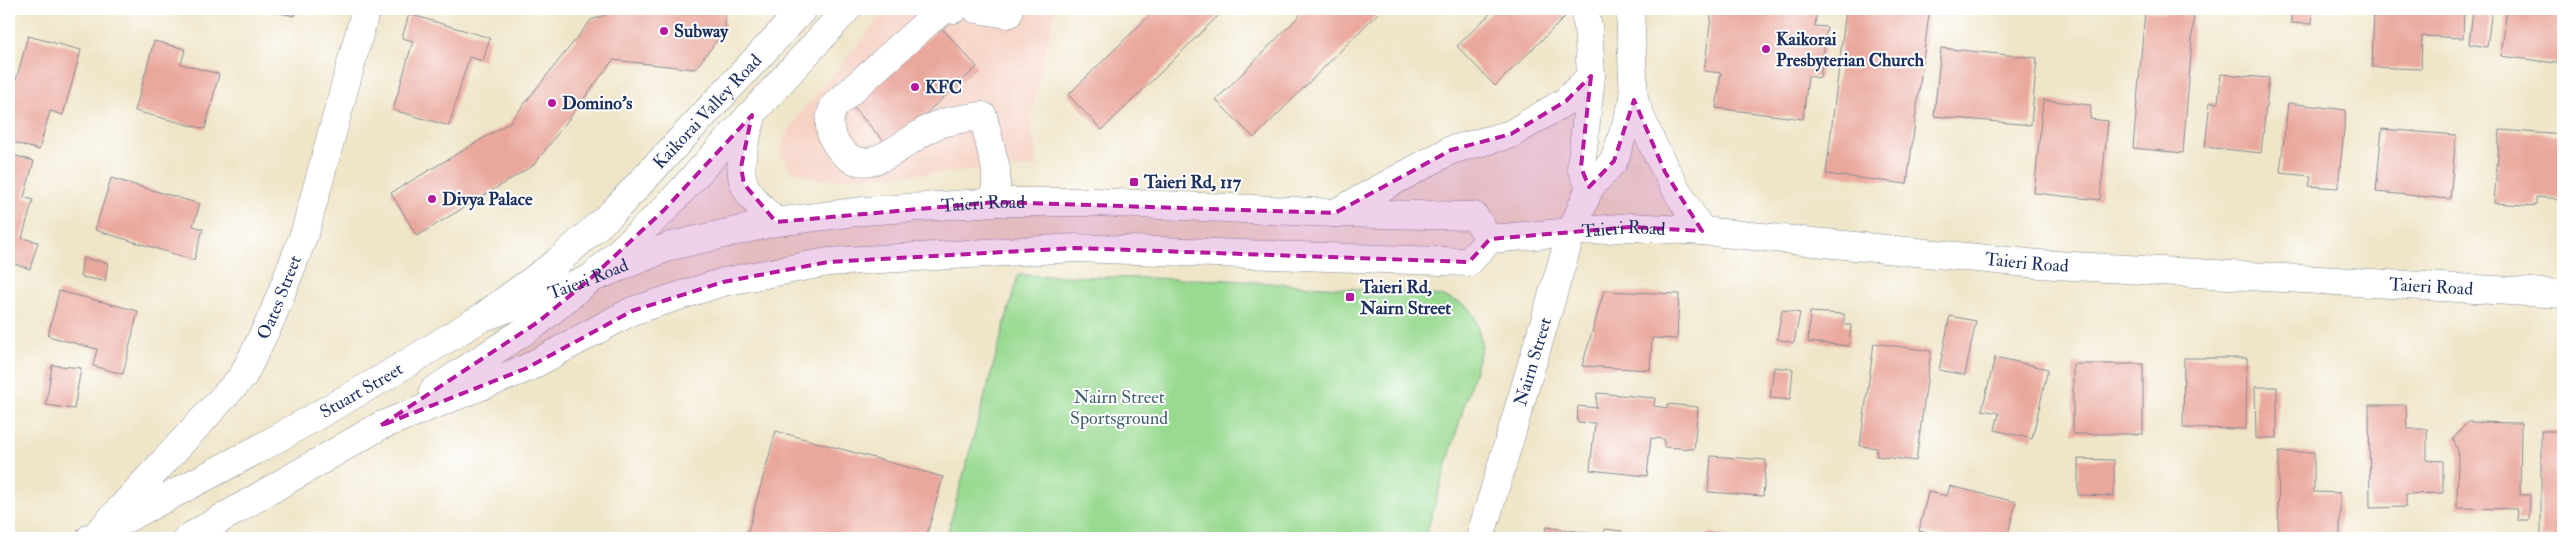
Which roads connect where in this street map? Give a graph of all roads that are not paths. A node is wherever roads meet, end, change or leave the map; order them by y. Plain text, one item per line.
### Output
1 (366, 9) edge
2 (803, 9) edge
3 (847, 9) edge
4 (954, 9) edge
5 (976, 9) edge
6 (1584, 9) edge
7 (1630, 9) edge
8 (1008, 14) dead end
9 (1591, 76) junction
10 (1634, 100) junction
11 (752, 115) junction
12 (1590, 187) junction
13 (996, 202) junction
14 (612, 213) joint
15 (1335, 213) junction
16 (776, 222) junction
17 (1702, 231) junction
18 (1571, 232) junction
19 (1490, 239) junction
20 (590, 279) junction
21 (2563, 294) edge
22 (481, 318) junction
23 (380, 426) junction
24 (93, 537) edge
25 (188, 538) edge
26 (1480, 538) edge

1 - 24 main road, Oates Street
2 - 14 main road, Kaikorai Valley Road
3 - 11 main road, Kaikorai Valley Road
4 - 13 main road
5 - 8 main road
6 - 9 main road
7 - 10 main road, Nairn Street
9 - 12 main road
9 - 15 main road
10 - 12 main road, Nairn Street
10 - 17 main road, Nairn Street
11 - 16 main road
11 - 20 main road, Kaikorai Valley Road
12 - 18 main road, Nairn Street
13 - 15 main road, Taieri Road
13 - 16 main road, Taieri Road
14 - 22 main road, Stuart Street
15 - 19 main road, Taieri Road
16 - 20 main road, Taieri Road
17 - 18 main road, Taieri Road
17 - 21 main road, Taieri Road
18 - 19 main road, Taieri Road
18 - 26 main road, Nairn Street
19 - 23 main road
20 - 22 main road, Taieri Road
20 - 23 main road
22 - 24 main road, Stuart Street
23 - 25 main road

